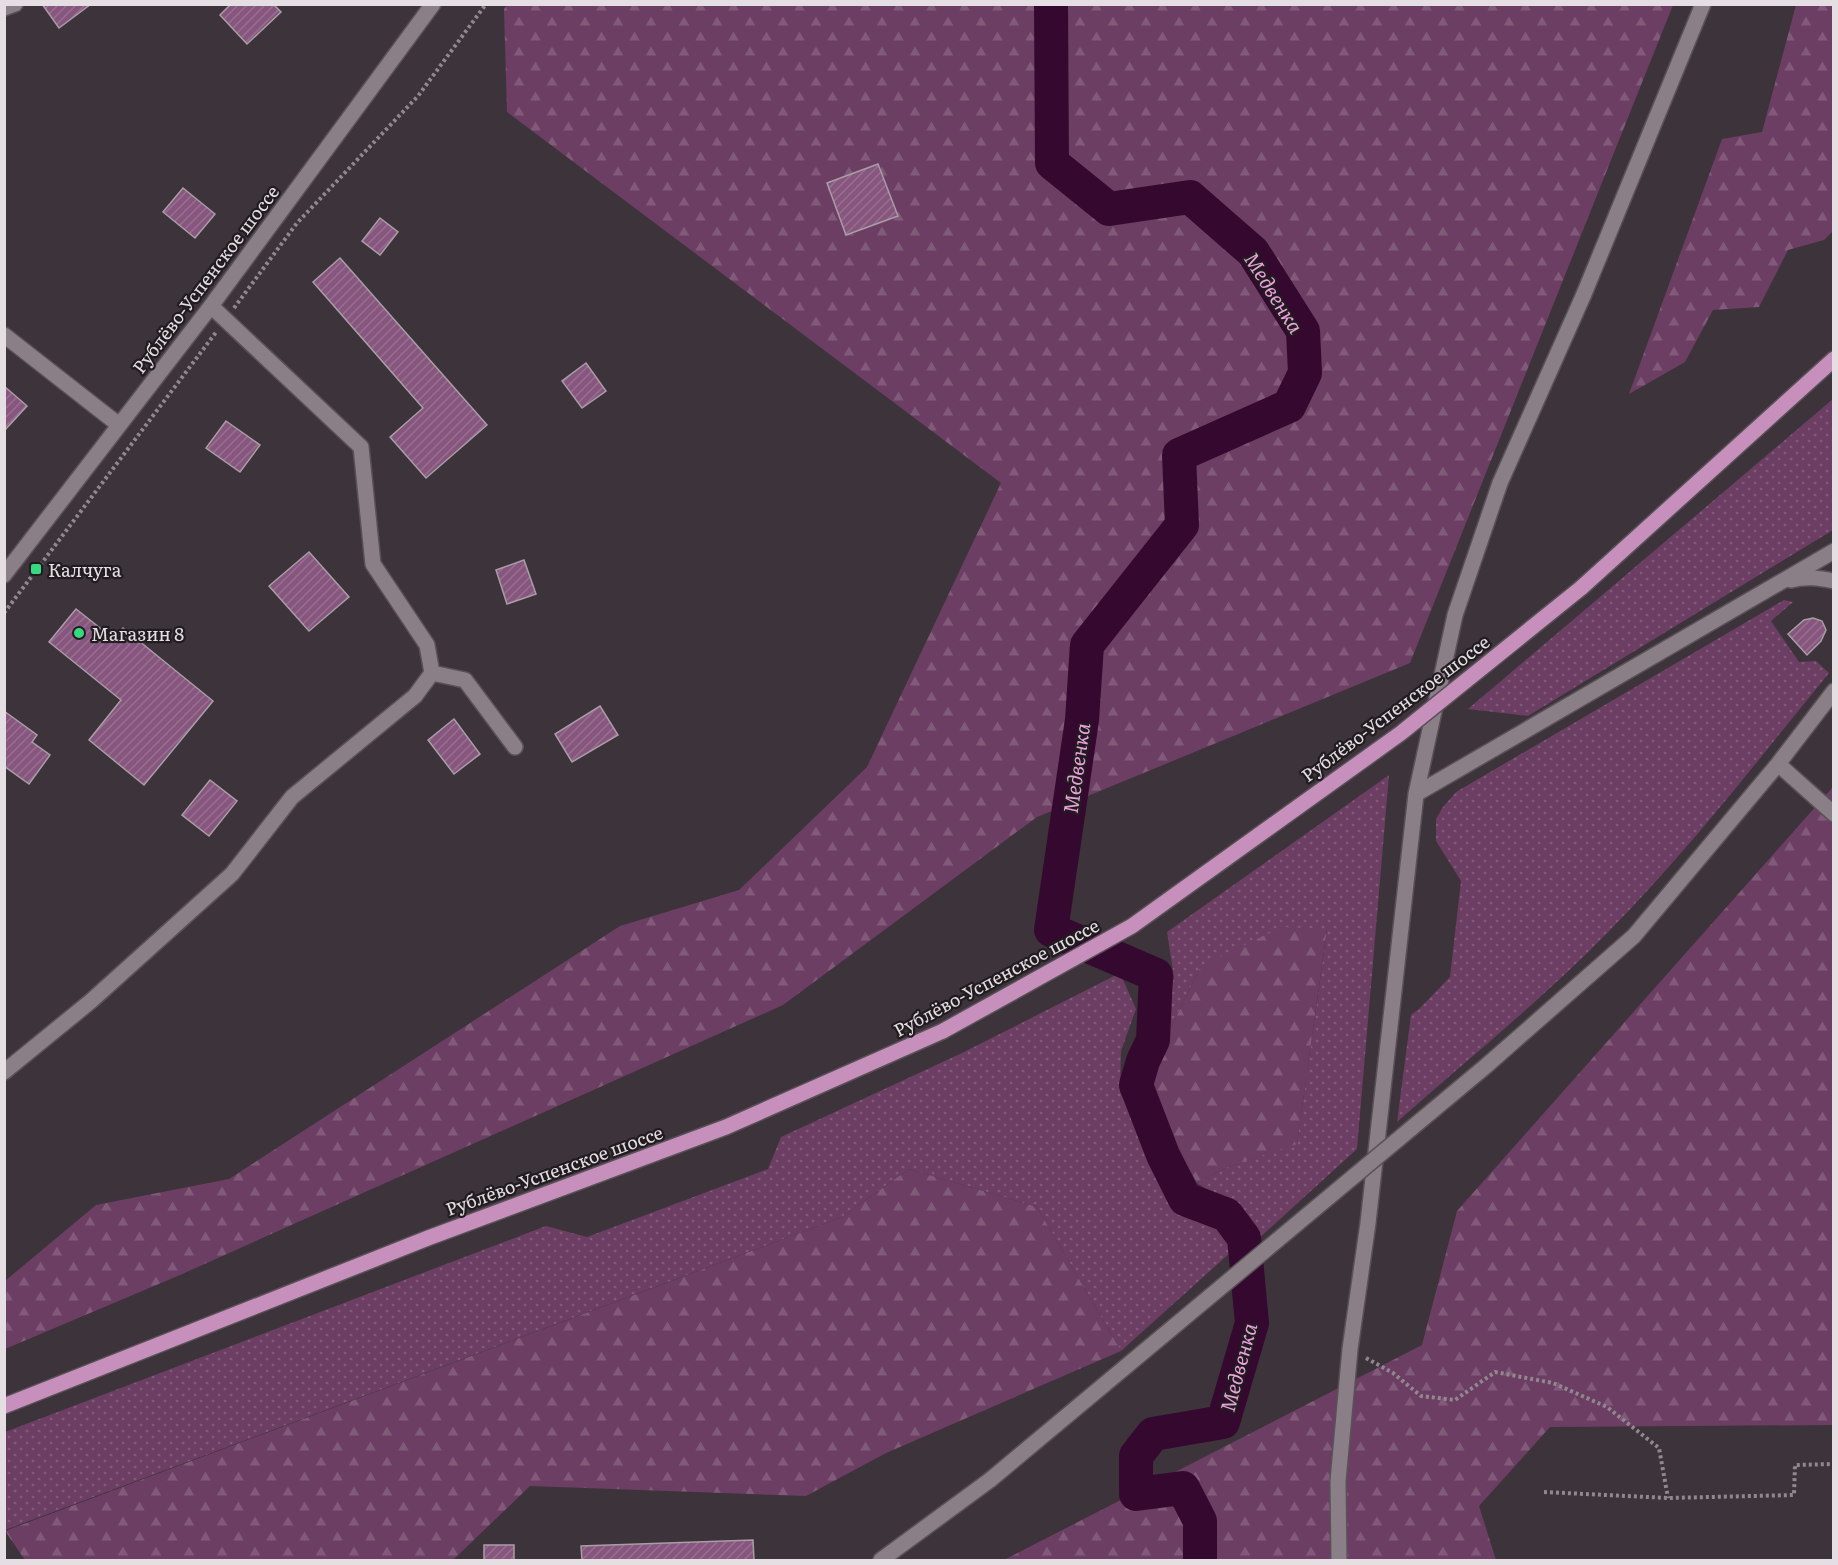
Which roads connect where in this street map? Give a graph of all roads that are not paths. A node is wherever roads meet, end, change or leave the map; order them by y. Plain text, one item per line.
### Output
1 (15, 4) edge
2 (433, 4) edge
3 (1703, 4) edge
4 (4, 8) edge
5 (211, 306) junction
6 (4, 334) edge
7 (1833, 359) edge
8 (119, 424) junction
9 (1833, 551) edge
10 (4, 575) edge
11 (1833, 581) edge
12 (1774, 586) junction
13 (432, 672) junction
14 (1833, 691) edge
15 (515, 747) dead end
16 (1778, 764) junction
17 (1416, 794) junction
18 (1833, 814) edge
19 (4, 1072) edge
20 (4, 1406) edge
21 (881, 1560) edge
22 (1339, 1560) edge

1 - 4 street
2 - 5 street, Рублёво-Успенское шоссе
3 - 17 street
5 - 8 street, Рублёво-Успенское шоссе
5 - 13 street
6 - 8 street
7 - 20 main road, Рублёво-Успенское шоссе, bridge
8 - 10 street, Рублёво-Успенское шоссе
9 - 12 street
11 - 12 street
12 - 17 street
13 - 15 street
13 - 19 street
14 - 16 street
16 - 18 street
16 - 21 street, bridge
17 - 22 street

